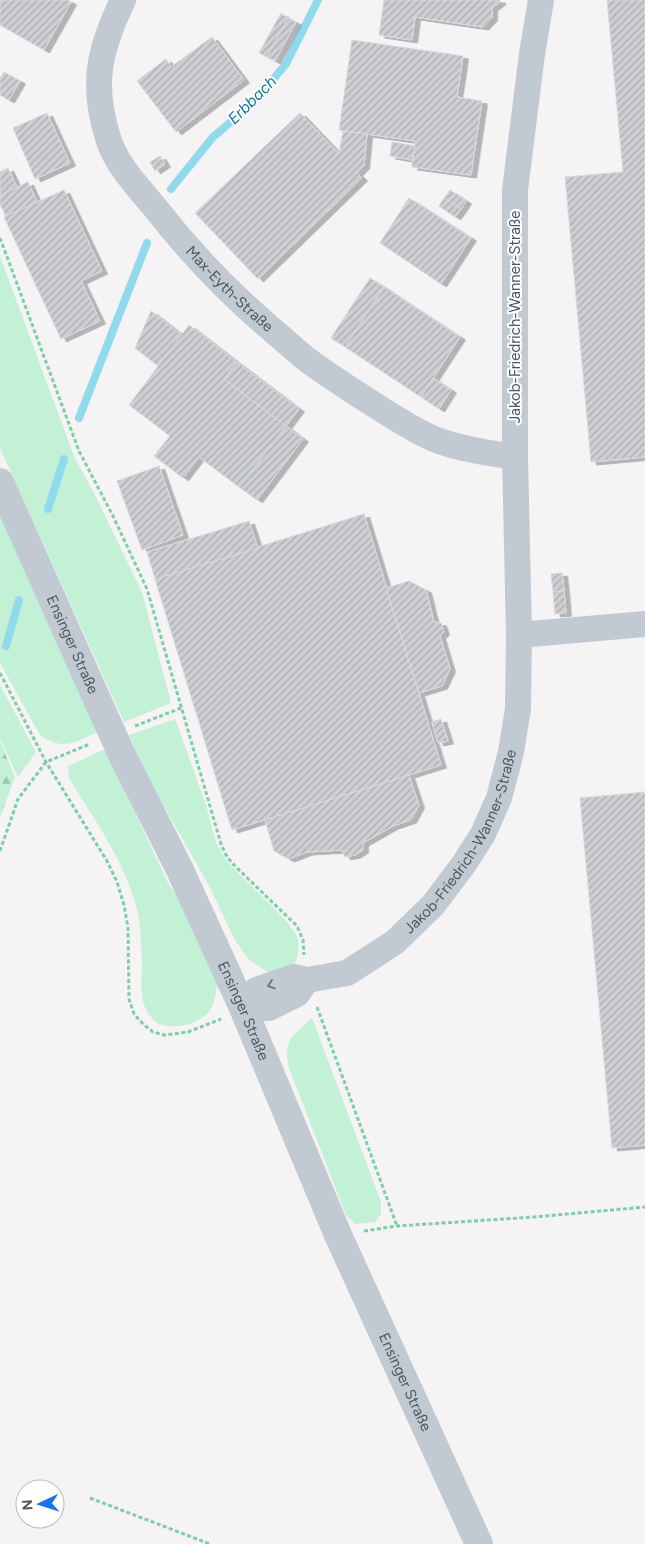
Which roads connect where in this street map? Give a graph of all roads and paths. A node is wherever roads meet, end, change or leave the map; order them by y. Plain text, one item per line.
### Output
1 (123, 0) edge
2 (541, 0) edge
3 (0, 238) edge
4 (515, 457) junction
5 (0, 482) edge
6 (645, 624) edge
7 (519, 635) junction
8 (0, 673) edge
9 (46, 762) junction
10 (0, 851) edge
11 (307, 980) junction
12 (243, 1008) junction
13 (645, 1207) edge
14 (398, 1226) junction
15 (338, 1235) junction
16 (90, 1498) dead end
17 (210, 1544) edge
18 (479, 1544) edge

1 - 4 street, Max-Eyth-Straße
2 - 4 street, Jakob-Friedrich-Wanner-Straße
3 - 11 path
4 - 7 street, Jakob-Friedrich-Wanner-Straße
5 - 12 street, Ensinger Straße, bridge
6 - 7 street
7 - 11 street, Jakob-Friedrich-Wanner-Straße
8 - 9 path
9 - 10 path
9 - 12 path
11 - 12 street
11 - 14 path
12 - 15 street, Ensinger Straße
13 - 14 path
14 - 15 path
15 - 18 street, Ensinger Straße
16 - 17 path

